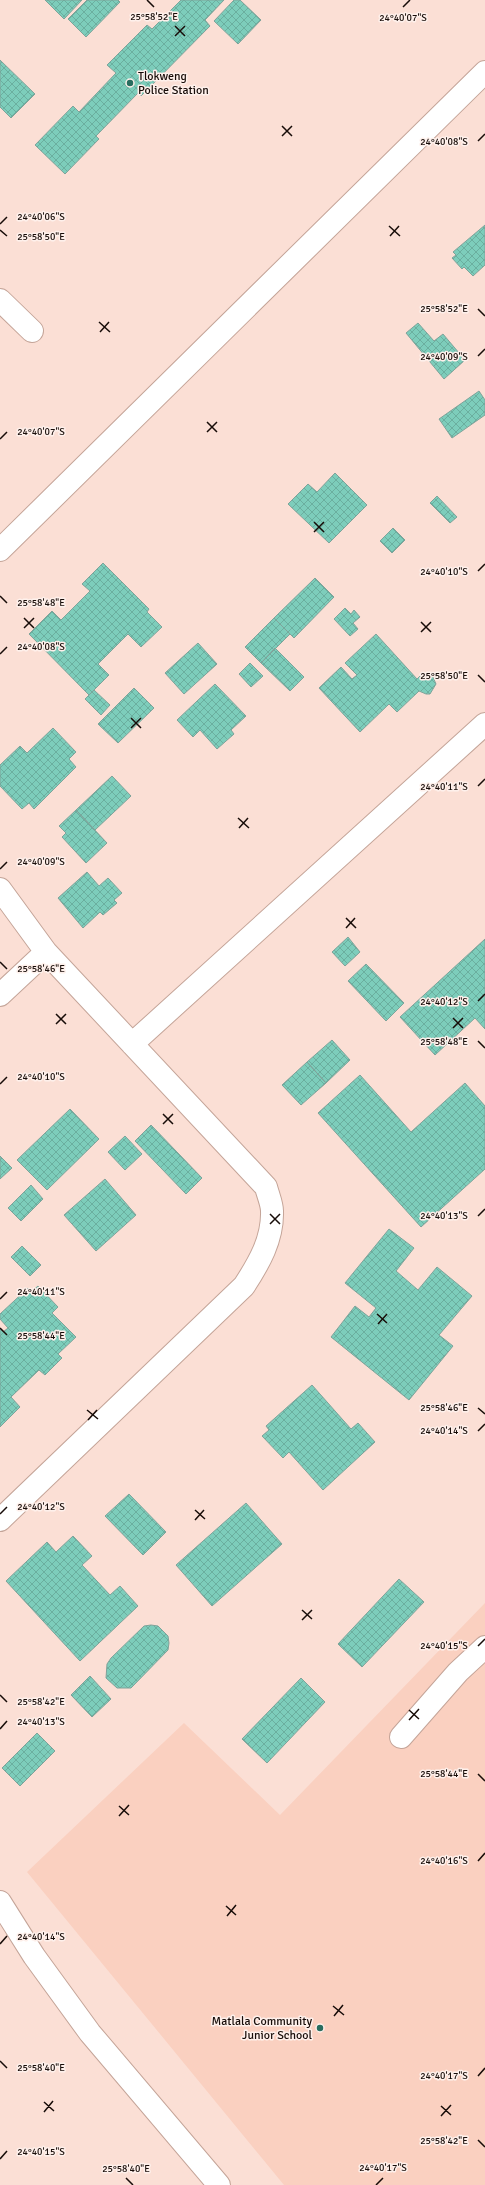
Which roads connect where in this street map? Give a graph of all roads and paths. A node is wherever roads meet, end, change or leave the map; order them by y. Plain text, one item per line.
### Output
1 (485, 72) edge
2 (0, 300) edge
3 (32, 331) dead end
4 (0, 550) edge
5 (485, 724) edge
6 (0, 889) edge
7 (46, 952) junction
8 (0, 995) edge
9 (132, 1044) junction
10 (0, 1520) edge
11 (485, 1647) edge
12 (401, 1737) dead end
13 (0, 1902) edge
14 (219, 2185) edge

1 - 4 street
2 - 3 street
5 - 9 street
6 - 7 street
7 - 8 street
7 - 9 street
9 - 10 street
11 - 12 street
13 - 14 street

